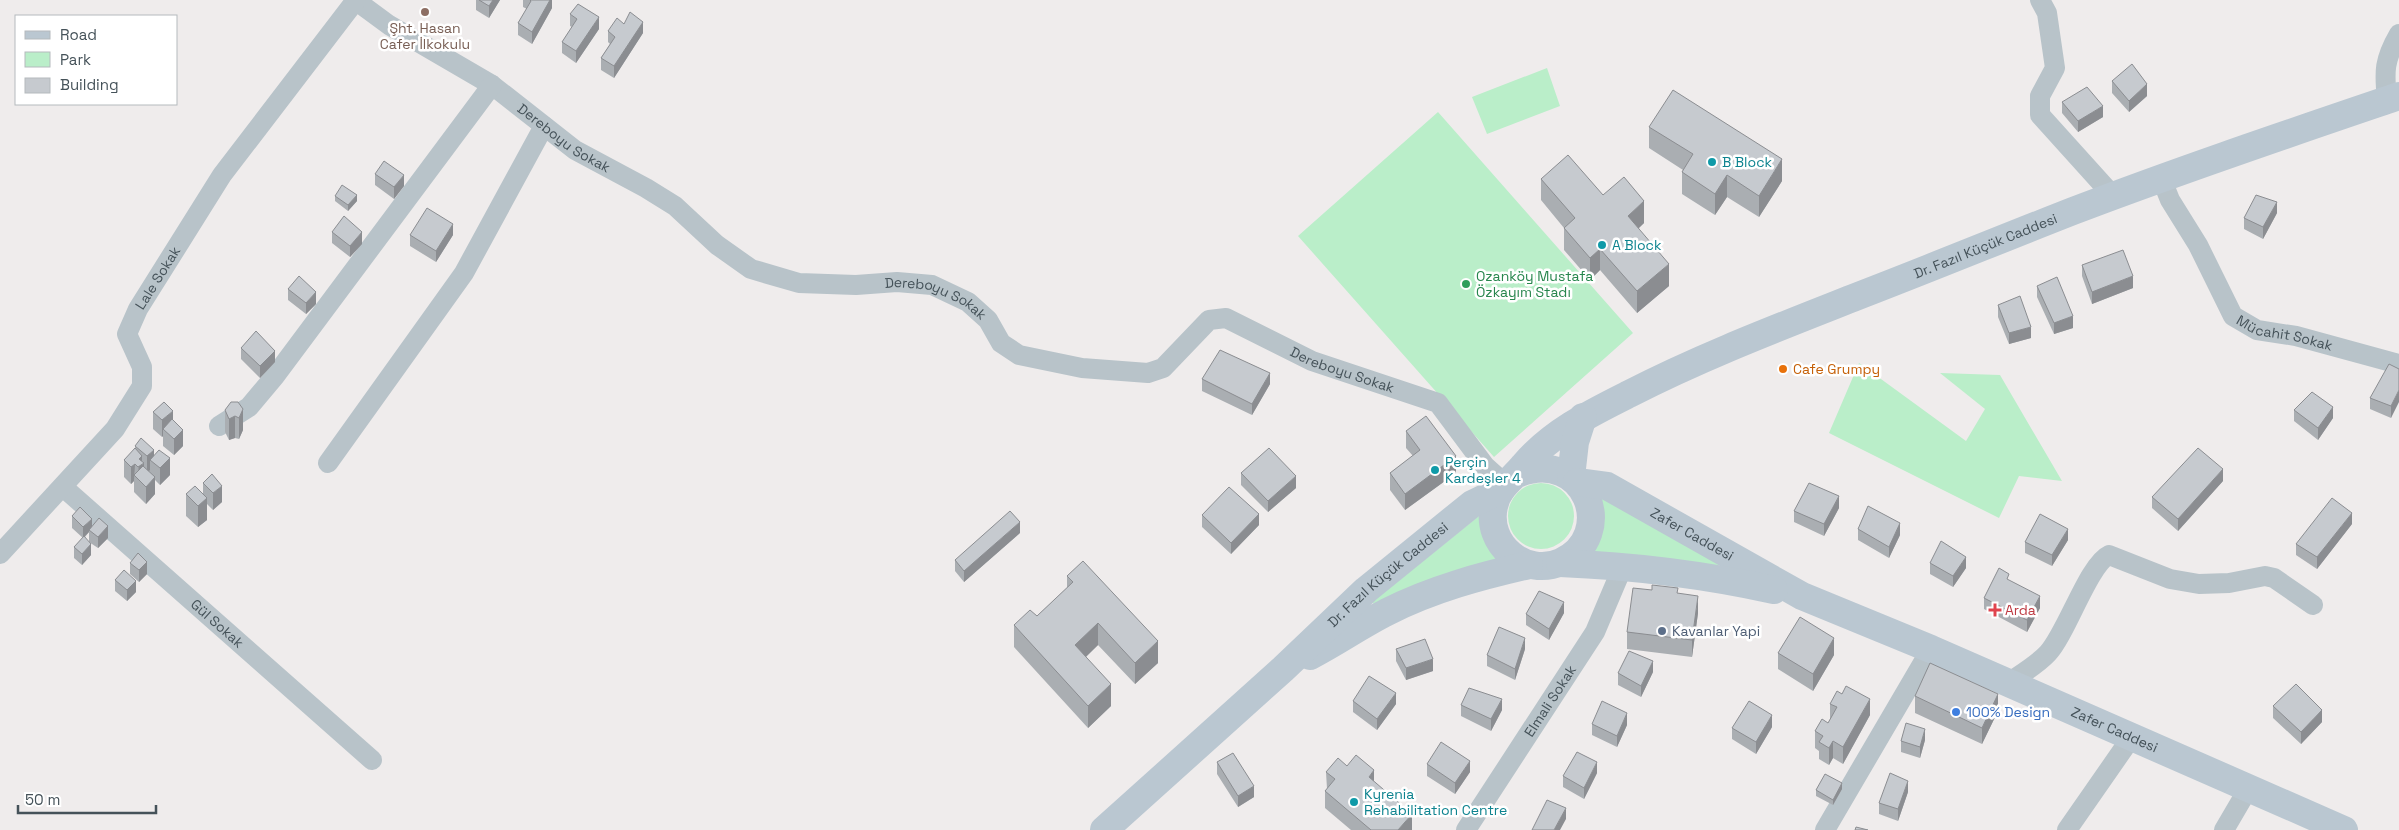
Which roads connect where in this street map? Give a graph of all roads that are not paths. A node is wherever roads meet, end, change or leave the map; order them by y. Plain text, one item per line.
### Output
1 (355, 0) edge
2 (2040, 0) edge
3 (2399, 34) edge
4 (492, 85) junction
5 (2393, 98) edge
6 (544, 126) junction
7 (2162, 180) junction
8 (2114, 197) junction
9 (2399, 364) edge
10 (1583, 417) junction
11 (219, 426) dead end
12 (328, 463) dead end
13 (1574, 479) junction
14 (1508, 483) junction
15 (63, 487) junction
16 (0, 554) edge
17 (1560, 563) junction
18 (1529, 565) junction
19 (1623, 566) junction
20 (1802, 596) junction
21 (2313, 605) dead end
22 (1930, 650) junction
23 (1283, 669) junction
24 (2008, 683) junction
25 (2131, 738) junction
26 (372, 760) dead end
27 (2248, 789) junction
28 (1104, 830) edge
29 (1466, 830) edge
30 (1825, 830) edge
31 (2067, 830) edge
32 (2224, 830) edge
33 (2344, 830) edge

1 - 4 street, Dereboyu Sokak
1 - 15 street, Lale Sokak
2 - 8 street
3 - 5 street
4 - 6 street, Dereboyu Sokak
4 - 11 street
5 - 7 street, Dr. Fazıl Küçük Caddesi
6 - 12 street
6 - 14 street, Dereboyu Sokak
7 - 8 street, Dr. Fazıl Küçük Caddesi
7 - 9 street, Mücahit Sokak
8 - 10 street, Dr. Fazıl Küçük Caddesi
10 - 13 street
10 - 14 street, Dr. Fazıl Küçük Caddesi
13 - 14 street
13 - 17 street
13 - 20 street, Zafer Caddesi
14 - 18 street
14 - 23 street, Dr. Fazıl Küçük Caddesi
15 - 16 street, Lale Sokak
15 - 26 street, Gül Sokak
17 - 18 street
17 - 19 street, Zafer Caddesi
18 - 23 street, Dr. Fazıl Küçük Caddesi
19 - 20 street, Zafer Caddesi
19 - 29 street, Elmali Sokak
20 - 22 street, Zafer Caddesi
21 - 24 street
22 - 24 street, Zafer Caddesi
22 - 30 street
23 - 28 street, Dr. Fazıl Küçük Caddesi
24 - 25 street, Zafer Caddesi
25 - 27 street, Zafer Caddesi
25 - 31 street
27 - 32 street
27 - 33 street, Zafer Caddesi

